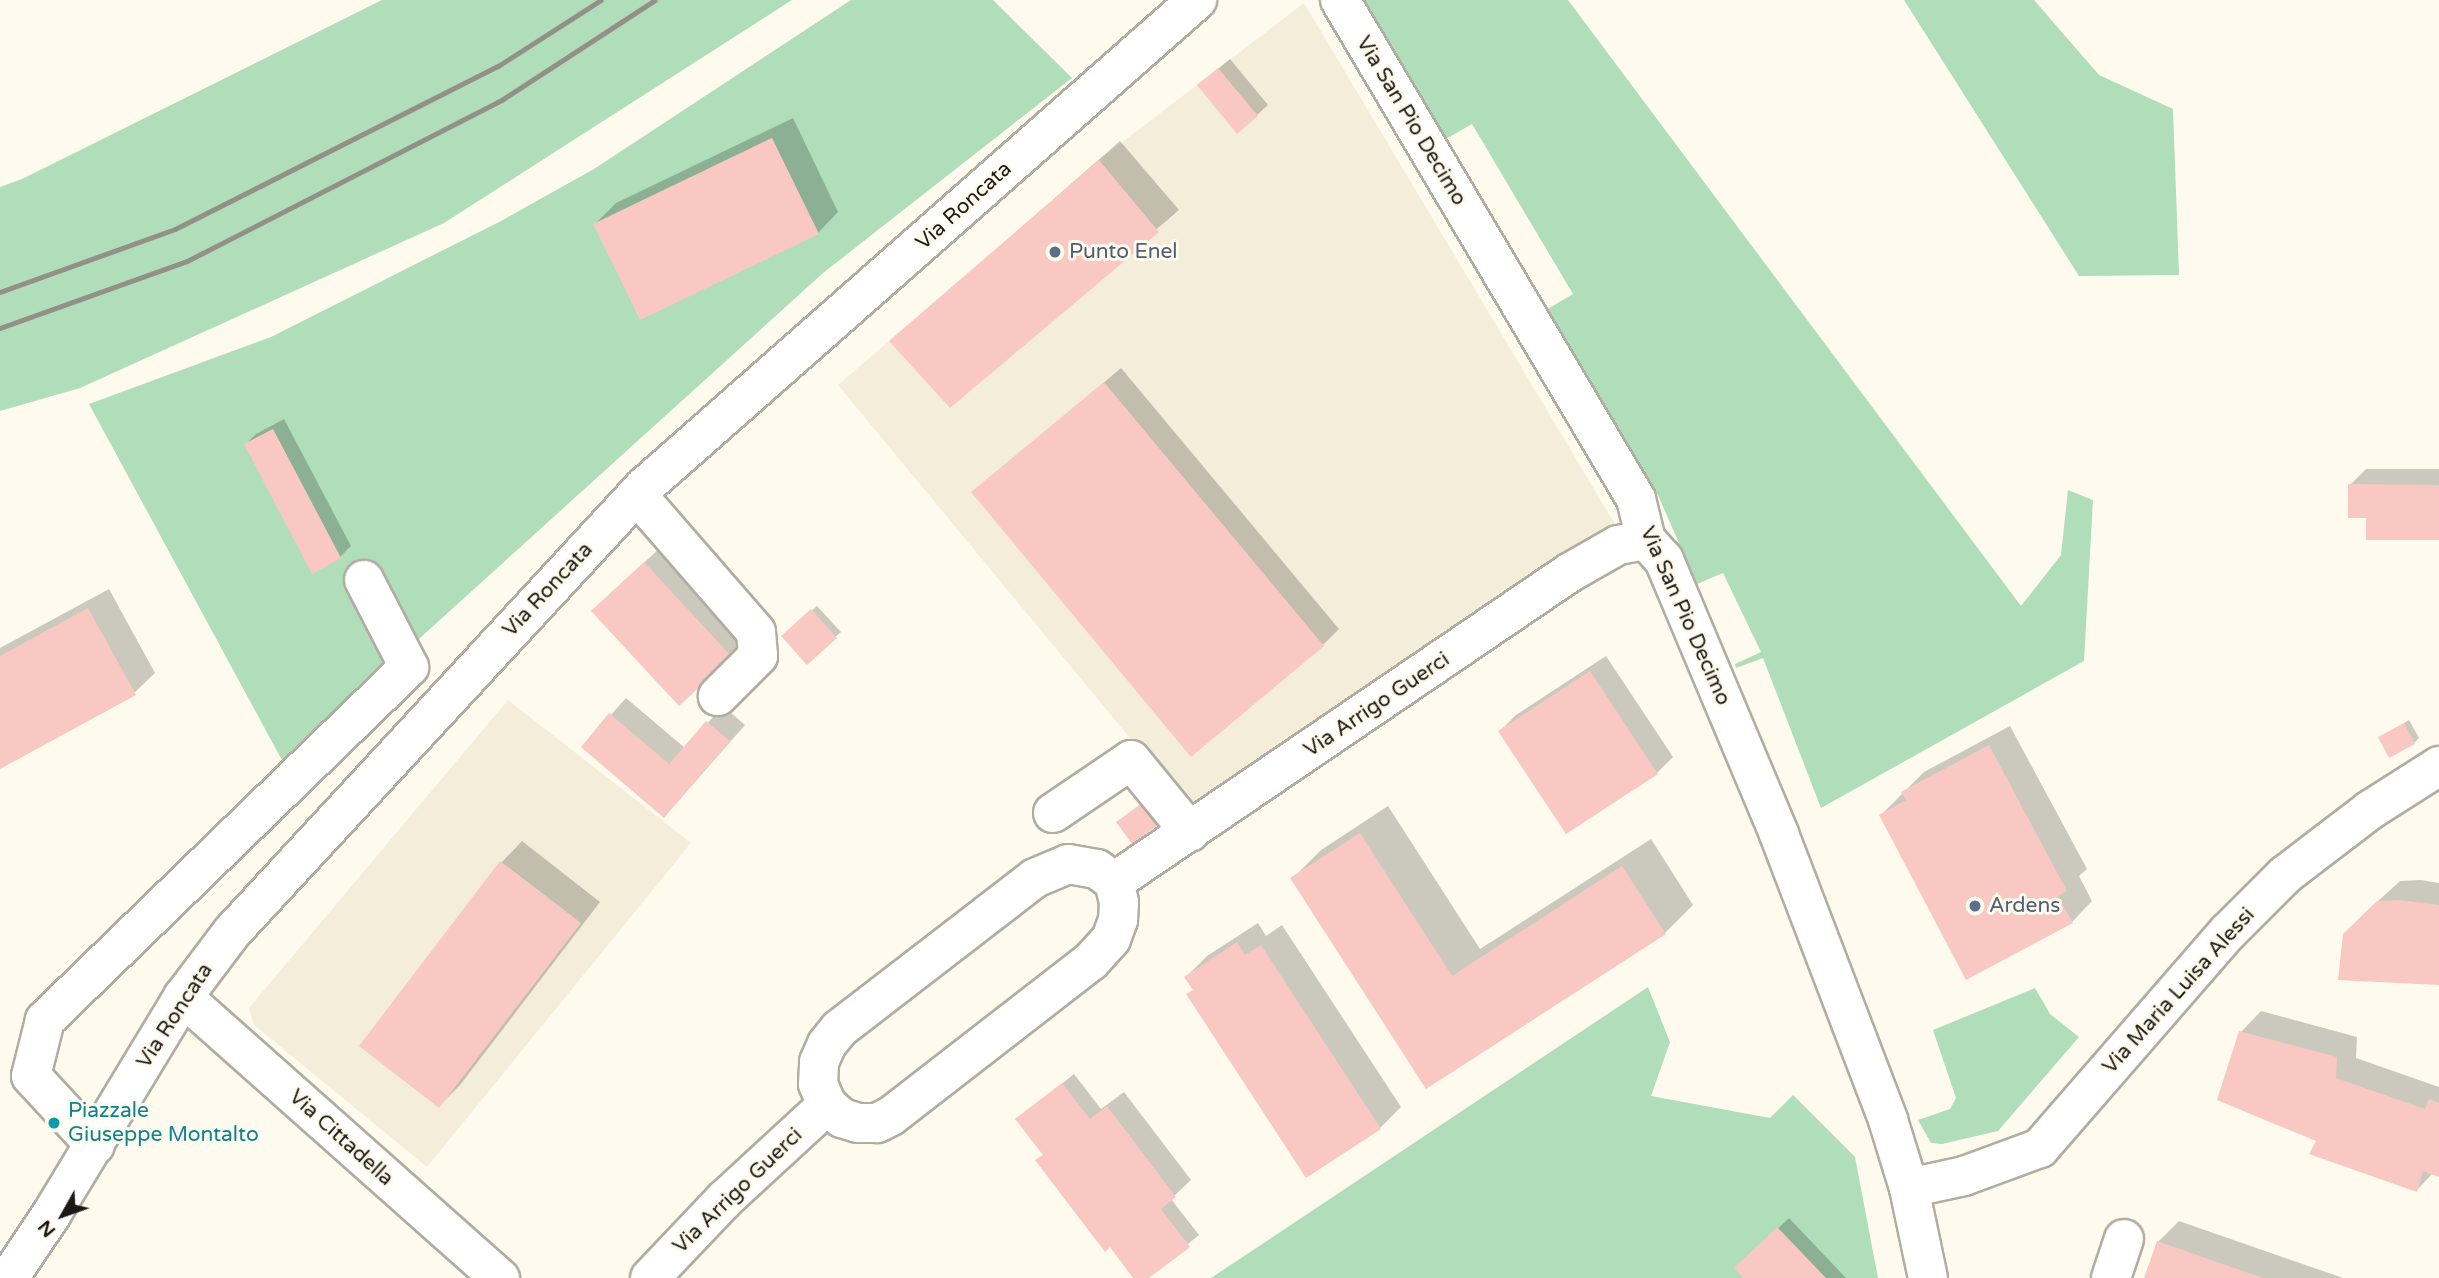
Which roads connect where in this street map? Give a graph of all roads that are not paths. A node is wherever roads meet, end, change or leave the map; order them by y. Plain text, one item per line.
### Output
1 (1196, 0) edge
2 (1340, 0) edge
3 (637, 495) junction
4 (1646, 540) junction
5 (364, 580) dead end
6 (718, 696) dead end
7 (2439, 766) edge
8 (1053, 813) dead end
9 (1190, 832) junction
10 (1114, 882) junction
11 (183, 997) junction
12 (827, 1105) junction
13 (94, 1145) junction
14 (1909, 1188) junction
15 (2124, 1239) dead end
16 (9, 1278) edge
17 (500, 1278) edge
18 (650, 1278) edge
19 (1928, 1278) edge
20 (2111, 1278) edge

1 - 3 street, Via Roncata
2 - 4 street, Via San Pio Decimo
3 - 6 street
3 - 11 street, Via Roncata
4 - 9 street, Via Arrigo Guerci
4 - 14 street, Via San Pio Decimo
5 - 13 street
7 - 14 street, Via Maria Luisa Alessi
8 - 9 street
9 - 10 street, Via Arrigo Guerci
10 - 12 street
10 - 12 street
11 - 13 street, Via Roncata
11 - 17 street, Via Cittadella
12 - 18 street, Via Arrigo Guerci
13 - 16 street, Via Roncata
14 - 19 street, Via San Pio Decimo
15 - 20 street

